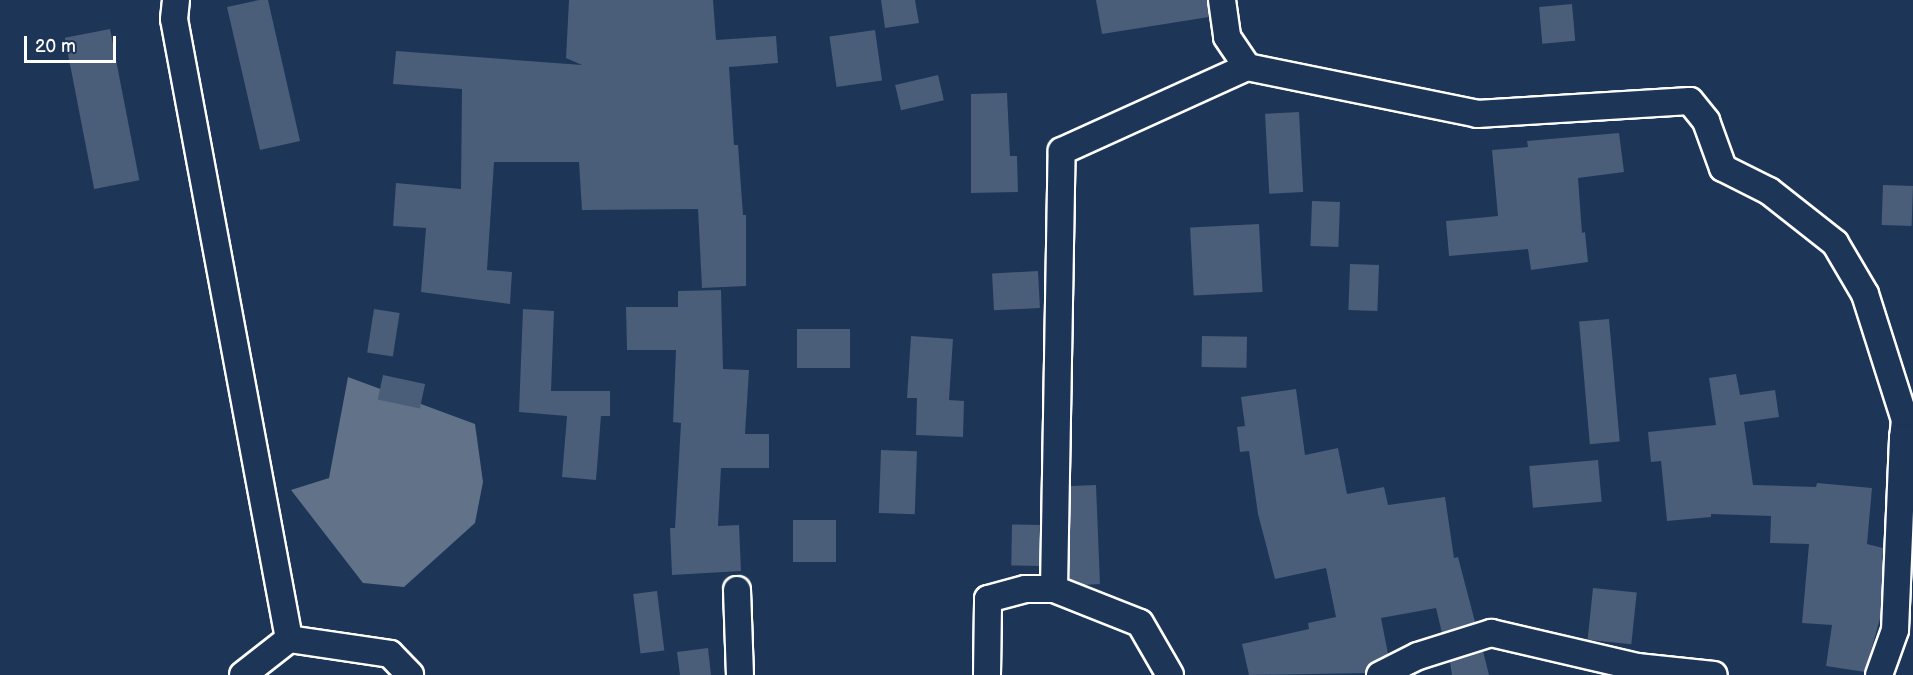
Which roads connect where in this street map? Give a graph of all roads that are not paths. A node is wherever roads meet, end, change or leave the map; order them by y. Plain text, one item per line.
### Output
1 (176, 0) edge
2 (1222, 0) edge
3 (1247, 67) junction
4 (1908, 437) edge
5 (1054, 589) junction
6 (737, 590) dead end
7 (289, 639) junction
8 (243, 675) edge
9 (410, 675) edge
10 (740, 675) edge
11 (987, 675) edge
12 (1170, 675) edge
13 (1380, 675) edge
14 (1713, 675) edge
15 (1879, 675) edge

1 - 7 street
2 - 3 street
3 - 4 street
3 - 5 street
4 - 15 street
5 - 11 street
5 - 12 street
6 - 10 street
7 - 8 street
7 - 9 street
13 - 14 street

